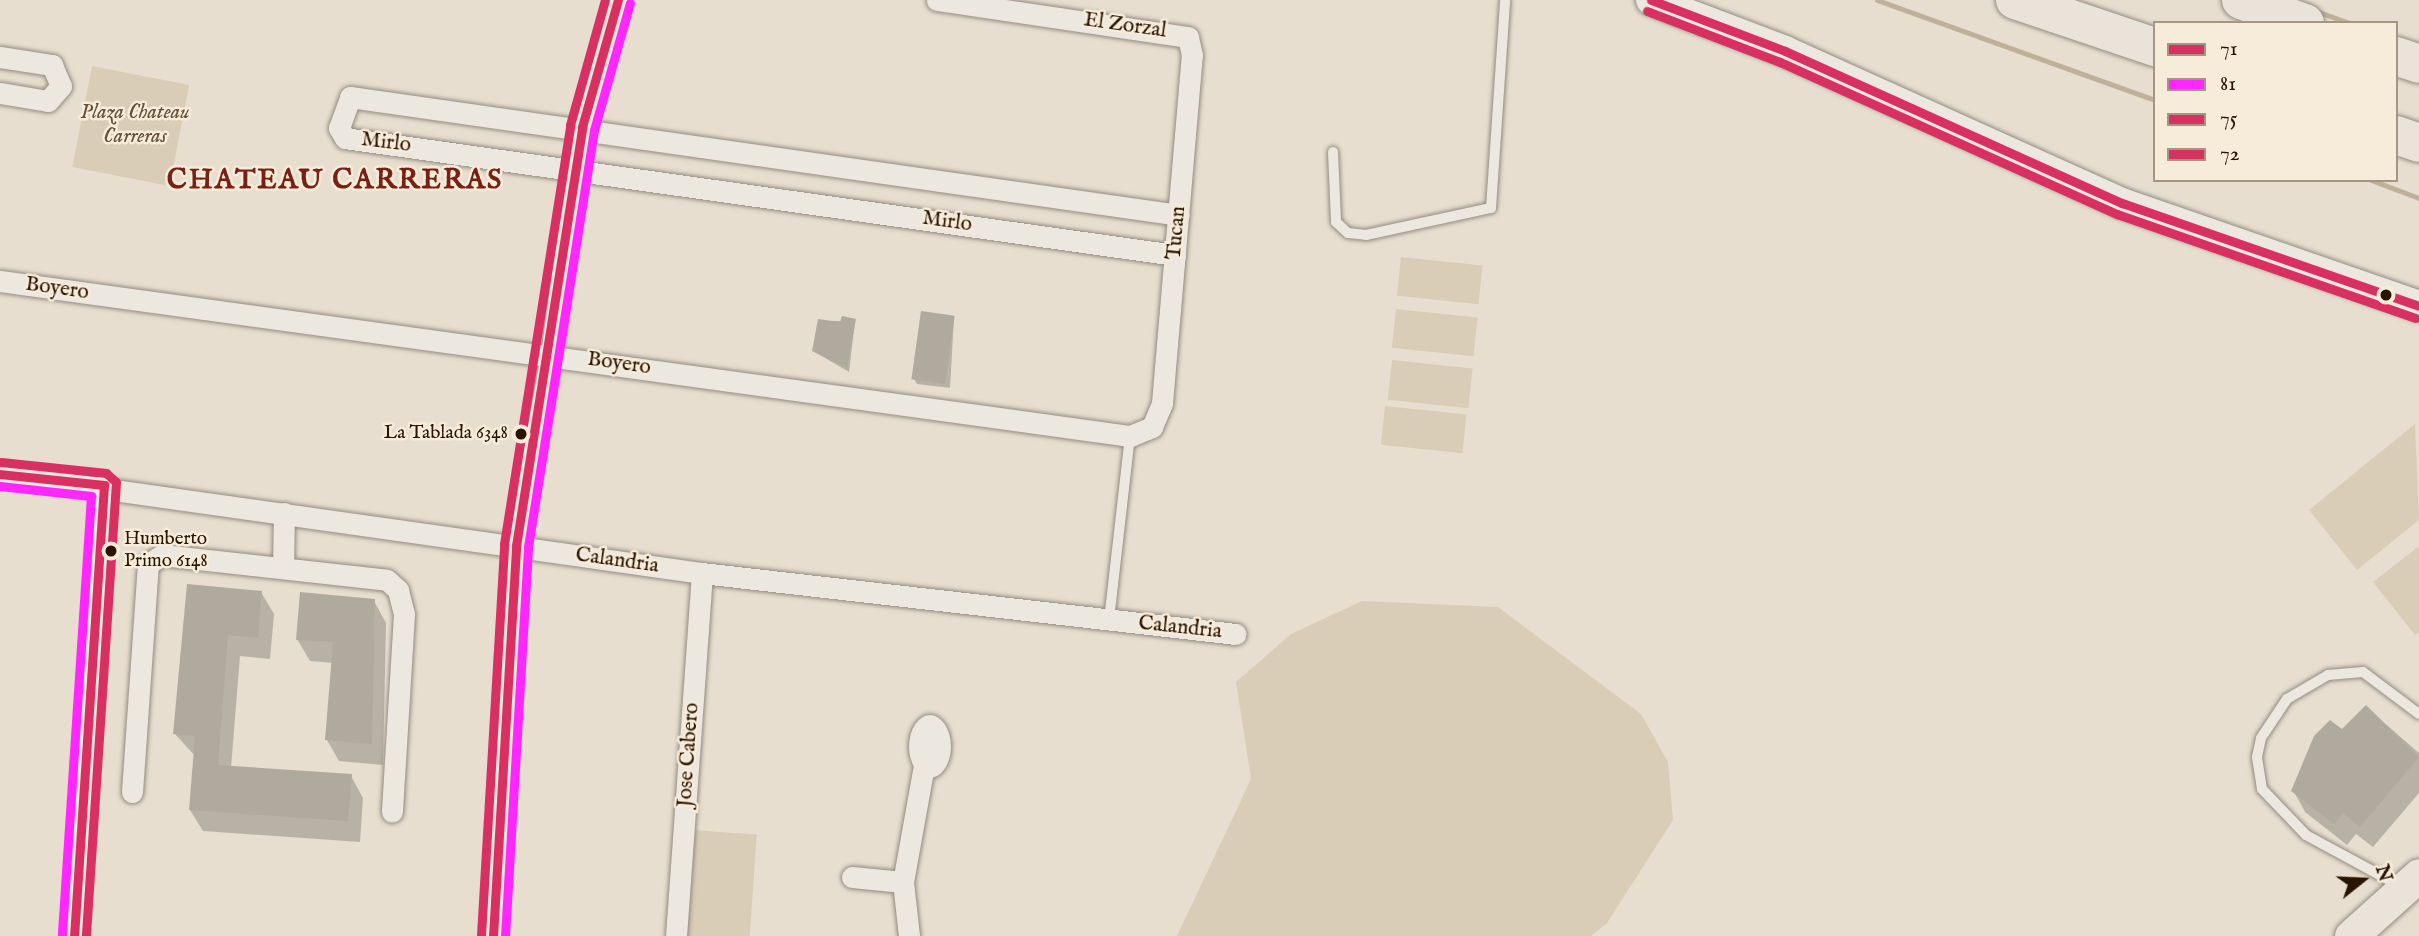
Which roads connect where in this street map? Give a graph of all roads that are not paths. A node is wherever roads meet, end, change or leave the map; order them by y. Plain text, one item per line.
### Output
1 (618, 0) edge
2 (937, 0) edge
3 (1505, 0) edge
4 (1651, 0) edge
5 (2015, 0) edge
6 (2241, 0) edge
7 (2299, 21) edge
8 (1188, 37) joint
9 (2153, 46) edge
10 (0, 57) edge
11 (2398, 57) edge
12 (2419, 64) edge
13 (0, 93) edge
14 (582, 127) junction
15 (2398, 136) edge
16 (2419, 143) edge
17 (1333, 152) dead end
18 (576, 167) junction
19 (1179, 215) junction
20 (1175, 255) junction
21 (0, 281) edge
22 (2419, 306) edge
23 (551, 355) junction
24 (1130, 436) junction
25 (0, 474) edge
26 (104, 485) junction
27 (284, 513) junction
28 (516, 546) junction
29 (283, 568) junction
30 (702, 573) junction
31 (1109, 620) junction
32 (1236, 634) dead end
33 (2419, 714) edge
34 (928, 743) dead end
35 (132, 792) dead end
36 (393, 813) dead end
37 (852, 877) dead end
38 (903, 882) junction
39 (2414, 887) edge
40 (74, 936) edge
41 (493, 936) edge
42 (676, 936) edge
43 (909, 936) edge
44 (2351, 936) edge
45 (2377, 936) edge

1 - 14 street
2 - 8 street, El Zorzal
3 - 17 lane
4 - 22 main road
5 - 9 highway
6 - 7 highway
8 - 19 street, Tucan
10 - 13 street
11 - 12 highway
14 - 18 street
14 - 18 street, Mirlo
14 - 19 street, Mirlo
15 - 16 highway
18 - 20 street, Mirlo
18 - 23 street
19 - 20 street, Tucan
20 - 24 street, Tucan
21 - 23 street, Boyero
23 - 24 street, Boyero
23 - 28 street
24 - 31 lane
25 - 26 street, Calandria
26 - 27 street, Calandria
26 - 40 street
27 - 28 street, Calandria
27 - 29 street
28 - 30 street, Calandria
28 - 41 street
29 - 35 street
29 - 36 street
30 - 31 street, Calandria
30 - 42 street, Jose Cabero
31 - 32 street, Calandria
33 - 39 lane
34 - 38 street
37 - 38 street
38 - 43 street
39 - 44 main road
39 - 45 main road

